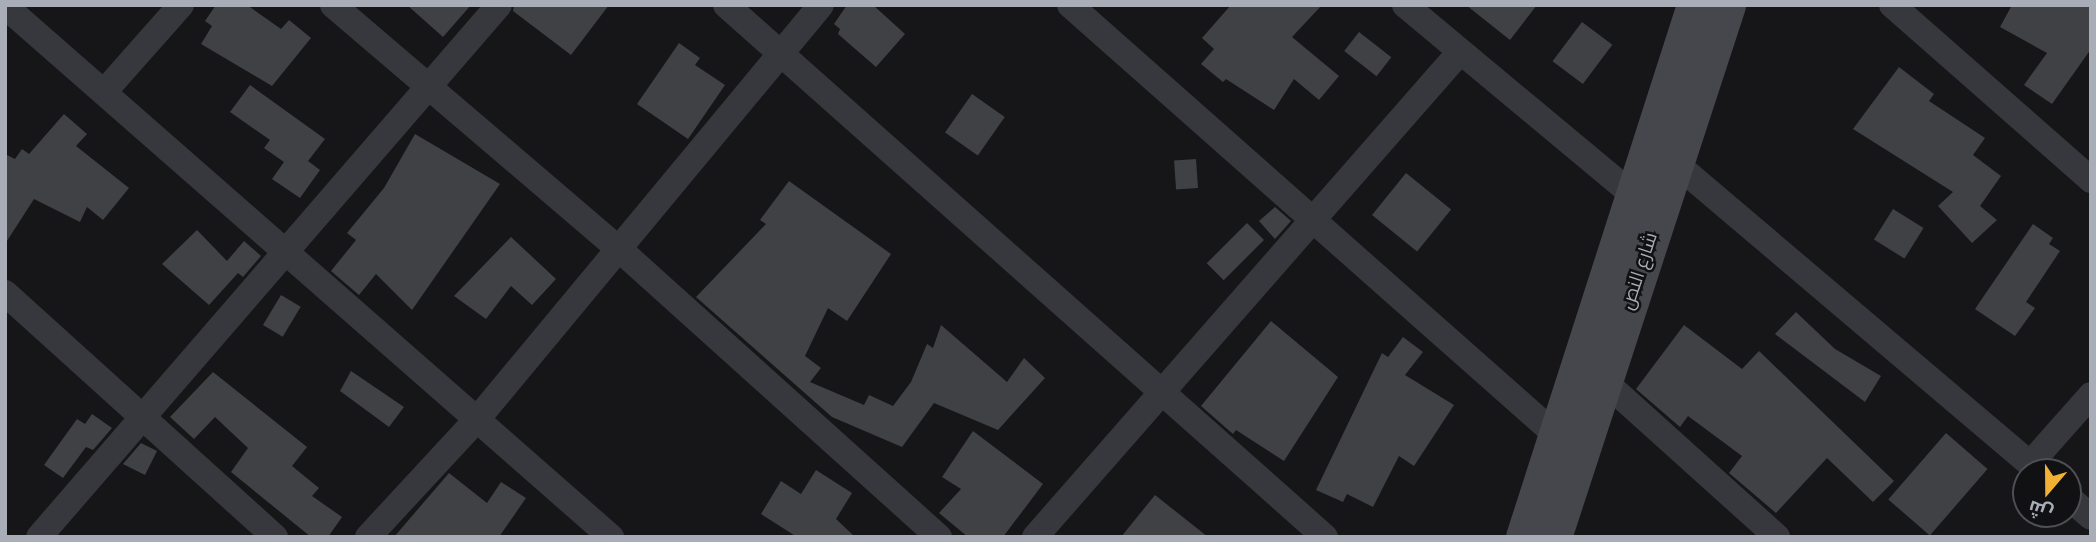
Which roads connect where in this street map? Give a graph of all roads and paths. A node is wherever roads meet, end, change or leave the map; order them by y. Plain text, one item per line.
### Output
1 (181, 5) edge
2 (333, 5) edge
3 (499, 5) edge
4 (726, 5) edge
5 (821, 5) edge
6 (1070, 5) edge
7 (1405, 5) edge
8 (1695, 5) edge
9 (1727, 5) edge
10 (1892, 5) edge
11 (5, 6) edge
12 (781, 52) junction
13 (1459, 53) junction
14 (429, 89) junction
15 (104, 92) junction
16 (1674, 162) junction
17 (2091, 180) edge
18 (1634, 196) junction
19 (1315, 218) junction
20 (618, 248) junction
21 (290, 251) junction
22 (5, 293) edge
23 (1604, 381) junction
24 (1159, 392) junction
25 (2091, 395) edge
26 (479, 416) junction
27 (145, 418) junction
28 (1556, 435) junction
29 (2023, 458) edge
30 (2043, 458) edge
31 (39, 537) edge
32 (275, 537) edge
33 (368, 537) edge
34 (611, 537) edge
35 (939, 537) edge
36 (1035, 537) edge
37 (1325, 537) edge
38 (1524, 537) edge
39 (1553, 537) edge
40 (1777, 537) edge

1 - 15 street
2 - 14 street
3 - 14 street
4 - 12 street
5 - 12 street
6 - 19 street
7 - 13 street
8 - 18 main road, شارع النص
9 - 16 main road, شارع النص
10 - 17 street
11 - 15 street
12 - 20 street
12 - 24 street
13 - 18 street
13 - 19 street
14 - 20 street
14 - 21 street
15 - 21 street
16 - 23 main road, شارع النص
16 - 29 street
18 - 28 main road, شارع النص
19 - 24 street
19 - 28 street
20 - 26 street
20 - 35 street
21 - 26 street
21 - 27 street
22 - 27 street
23 - 39 main road, شارع النص
23 - 40 street
24 - 36 street
24 - 37 street
25 - 30 street
26 - 33 street
26 - 34 street
27 - 31 street
27 - 32 street
28 - 38 main road, شارع النص

